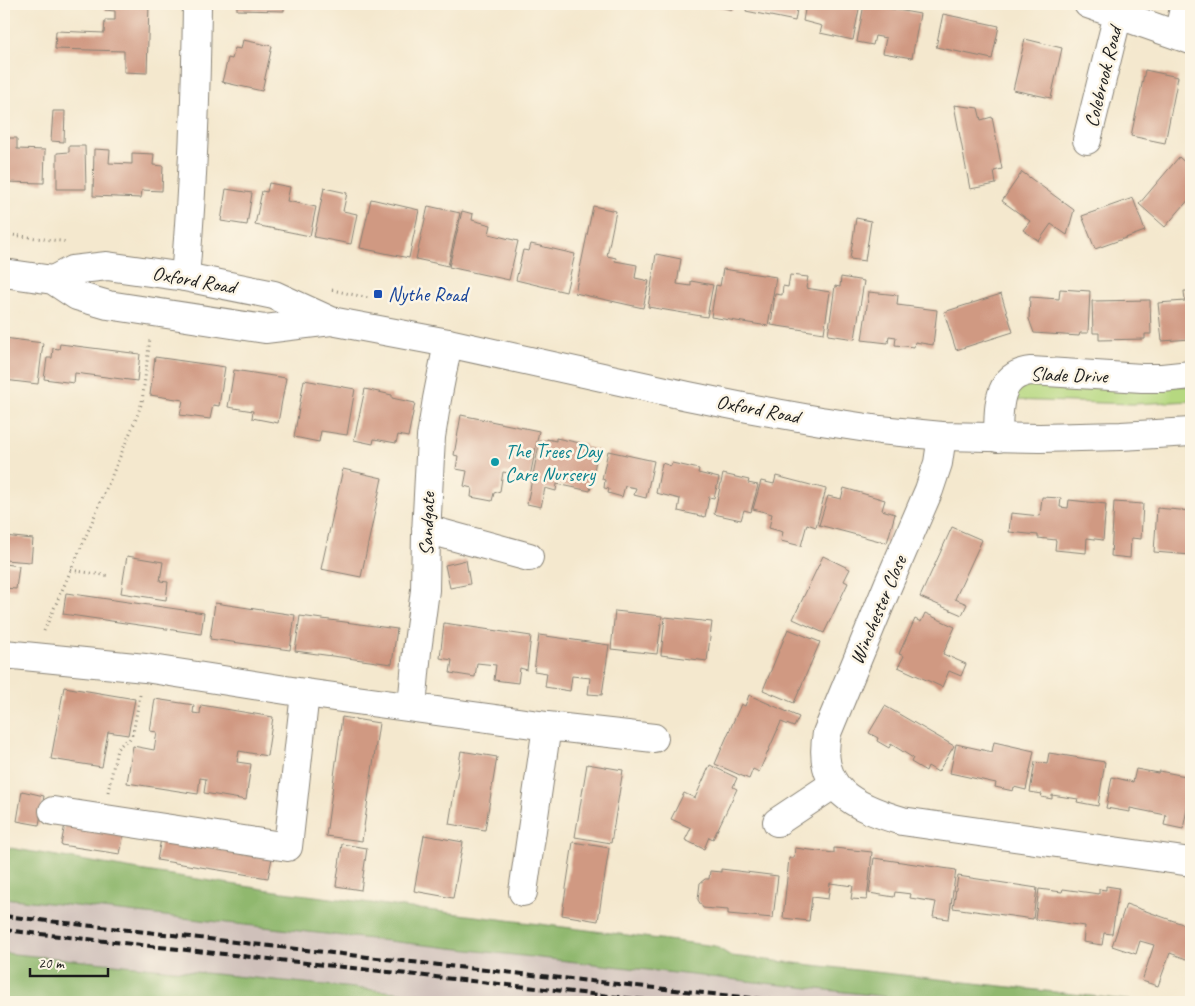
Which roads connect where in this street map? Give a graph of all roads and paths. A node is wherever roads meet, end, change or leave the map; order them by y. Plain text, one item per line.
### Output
1 (197, 4) edge
2 (1088, 4) edge
3 (1185, 4) edge
4 (1118, 14) junction
5 (1185, 38) edge
6 (1088, 140) dead end
7 (4, 234) edge
8 (73, 242) dead end
9 (4, 273) edge
10 (185, 276) junction
11 (53, 280) junction
12 (324, 288) dead end
13 (371, 299) dead end
14 (182, 316) junction
15 (331, 321) junction
16 (151, 330) dead end
17 (448, 343) junction
18 (1191, 375) edge
19 (1191, 432) edge
20 (942, 436) junction
21 (998, 438) junction
22 (426, 529) junction
23 (529, 557) dead end
24 (72, 570) junction
25 (110, 576) dead end
26 (4, 654) edge
27 (33, 657) junction
28 (145, 668) junction
29 (305, 693) junction
30 (412, 707) junction
31 (547, 726) junction
32 (654, 738) dead end
33 (834, 784) junction
34 (53, 811) dead end
35 (102, 819) junction
36 (777, 822) dead end
37 (1191, 862) edge
38 (523, 892) dead end

1 - 10 street
2 - 4 street, Colebrook Road
3 - 5 street
4 - 5 street, Colebrook Road
4 - 6 street, Colebrook Road
7 - 8 path
9 - 11 street, Oxford Road
10 - 11 street, Oxford Road
10 - 14 street
10 - 15 street, Oxford Road
11 - 14 street, Oxford Road
12 - 13 path
14 - 15 street, Oxford Road
15 - 17 street, Oxford Road
16 - 24 path
17 - 20 street, Oxford Road
17 - 22 street, Sandgate
18 - 21 street, Slade Drive
19 - 21 street, Oxford Road
20 - 21 street, Oxford Road
20 - 33 street, Winchester Close
22 - 23 street
22 - 30 street, Sandgate
24 - 25 path
24 - 27 path
26 - 27 street
27 - 28 street
28 - 29 street
28 - 35 path
29 - 30 street
29 - 35 street
30 - 31 street
31 - 32 street
31 - 38 street
33 - 36 street
33 - 37 street, Winchester Close
34 - 35 street

